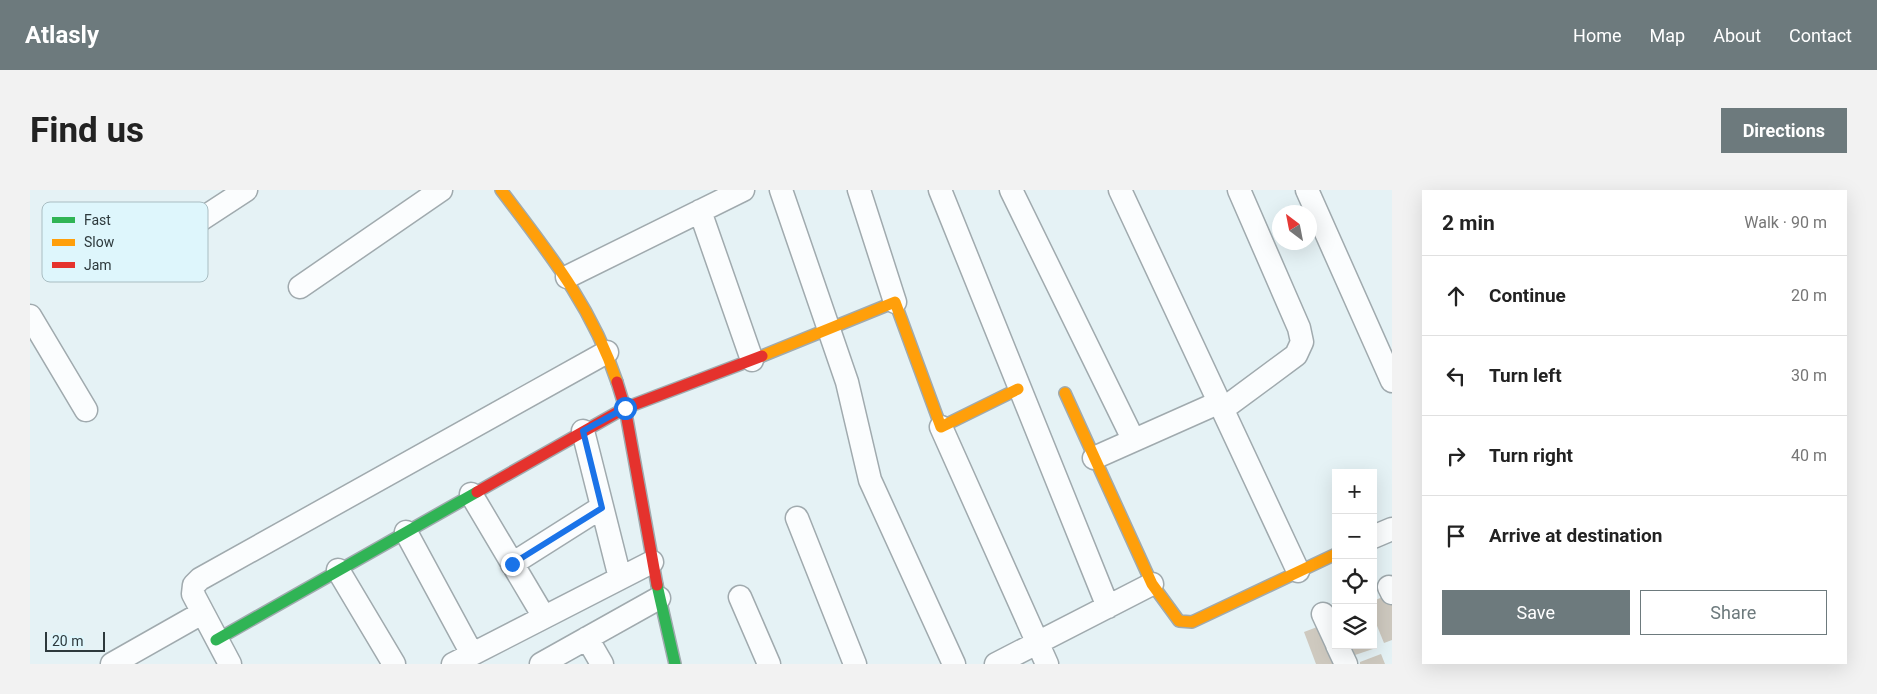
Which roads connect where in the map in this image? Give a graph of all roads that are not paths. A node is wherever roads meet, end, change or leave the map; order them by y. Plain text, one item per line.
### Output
1 (246, 190) edge
2 (440, 190) edge
3 (501, 190) edge
4 (743, 190) edge
5 (781, 190) edge
6 (859, 190) edge
7 (940, 190) edge
8 (1011, 190) edge
9 (1120, 190) edge
10 (1239, 190) edge
11 (1307, 190) edge
12 (700, 211) junction
13 (208, 215) edge
14 (567, 276) junction
15 (300, 286) dead end
16 (895, 302) junction
17 (30, 316) edge
18 (828, 329) junction
19 (606, 352) junction
20 (752, 360) junction
21 (1392, 381) edge
22 (1018, 389) junction
23 (1065, 393) dead end
24 (1222, 406) junction
25 (625, 408) junction
26 (86, 410) dead end
27 (941, 427) junction
28 (583, 431) junction
29 (1133, 439) junction
30 (1094, 458) junction
31 (471, 494) junction
32 (602, 508) junction
33 (797, 518) dead end
34 (1392, 529) edge
35 (406, 532) junction
36 (1377, 535) edge
37 (1332, 556) edge
38 (652, 562) junction
39 (512, 564) junction
40 (338, 570) junction
41 (1298, 571) junction
42 (620, 578) junction
43 (1152, 584) junction
44 (740, 597) dead end
45 (659, 598) junction
46 (1108, 607) junction
47 (202, 613) junction
48 (1323, 614) dead end
49 (544, 617) junction
50 (1332, 633) edge
51 (587, 638) junction
52 (216, 640) junction
53 (1037, 643) junction
54 (1339, 649) edge
55 (462, 659) edge
56 (112, 664) edge
57 (230, 664) edge
58 (394, 664) edge
59 (541, 664) edge
60 (602, 664) edge
61 (675, 664) edge
62 (770, 664) edge
63 (855, 664) edge
64 (954, 664) edge
65 (996, 664) edge
66 (1047, 664) edge
67 (1346, 664) edge

1 - 13 street
2 - 15 street
3 - 14 street
4 - 12 street
5 - 18 street
6 - 16 street
7 - 22 street
8 - 29 street
9 - 24 street
10 - 24 street
11 - 21 street
12 - 14 street
12 - 20 street
14 - 19 street
16 - 18 street
16 - 27 street
17 - 26 street
18 - 20 street
18 - 64 street
19 - 25 street
19 - 47 street
20 - 25 street
22 - 27 street
22 - 46 street
23 - 30 street
24 - 29 street
24 - 41 street
25 - 28 street
25 - 38 street
27 - 53 street
28 - 31 street
28 - 32 street
29 - 30 street
30 - 43 street
31 - 35 street
31 - 39 street
32 - 39 street
32 - 42 street
33 - 63 street
34 - 36 street
35 - 40 street
35 - 55 street
37 - 41 street
38 - 42 street
38 - 45 street
39 - 49 street
40 - 52 street
40 - 58 street
41 - 43 street
42 - 49 street
43 - 46 street
44 - 62 street
45 - 51 street
45 - 61 street
46 - 53 street
47 - 52 street
47 - 56 street
48 - 50 street
49 - 55 street
51 - 59 street
51 - 60 street
52 - 57 street
53 - 65 street
53 - 66 street
54 - 67 street

